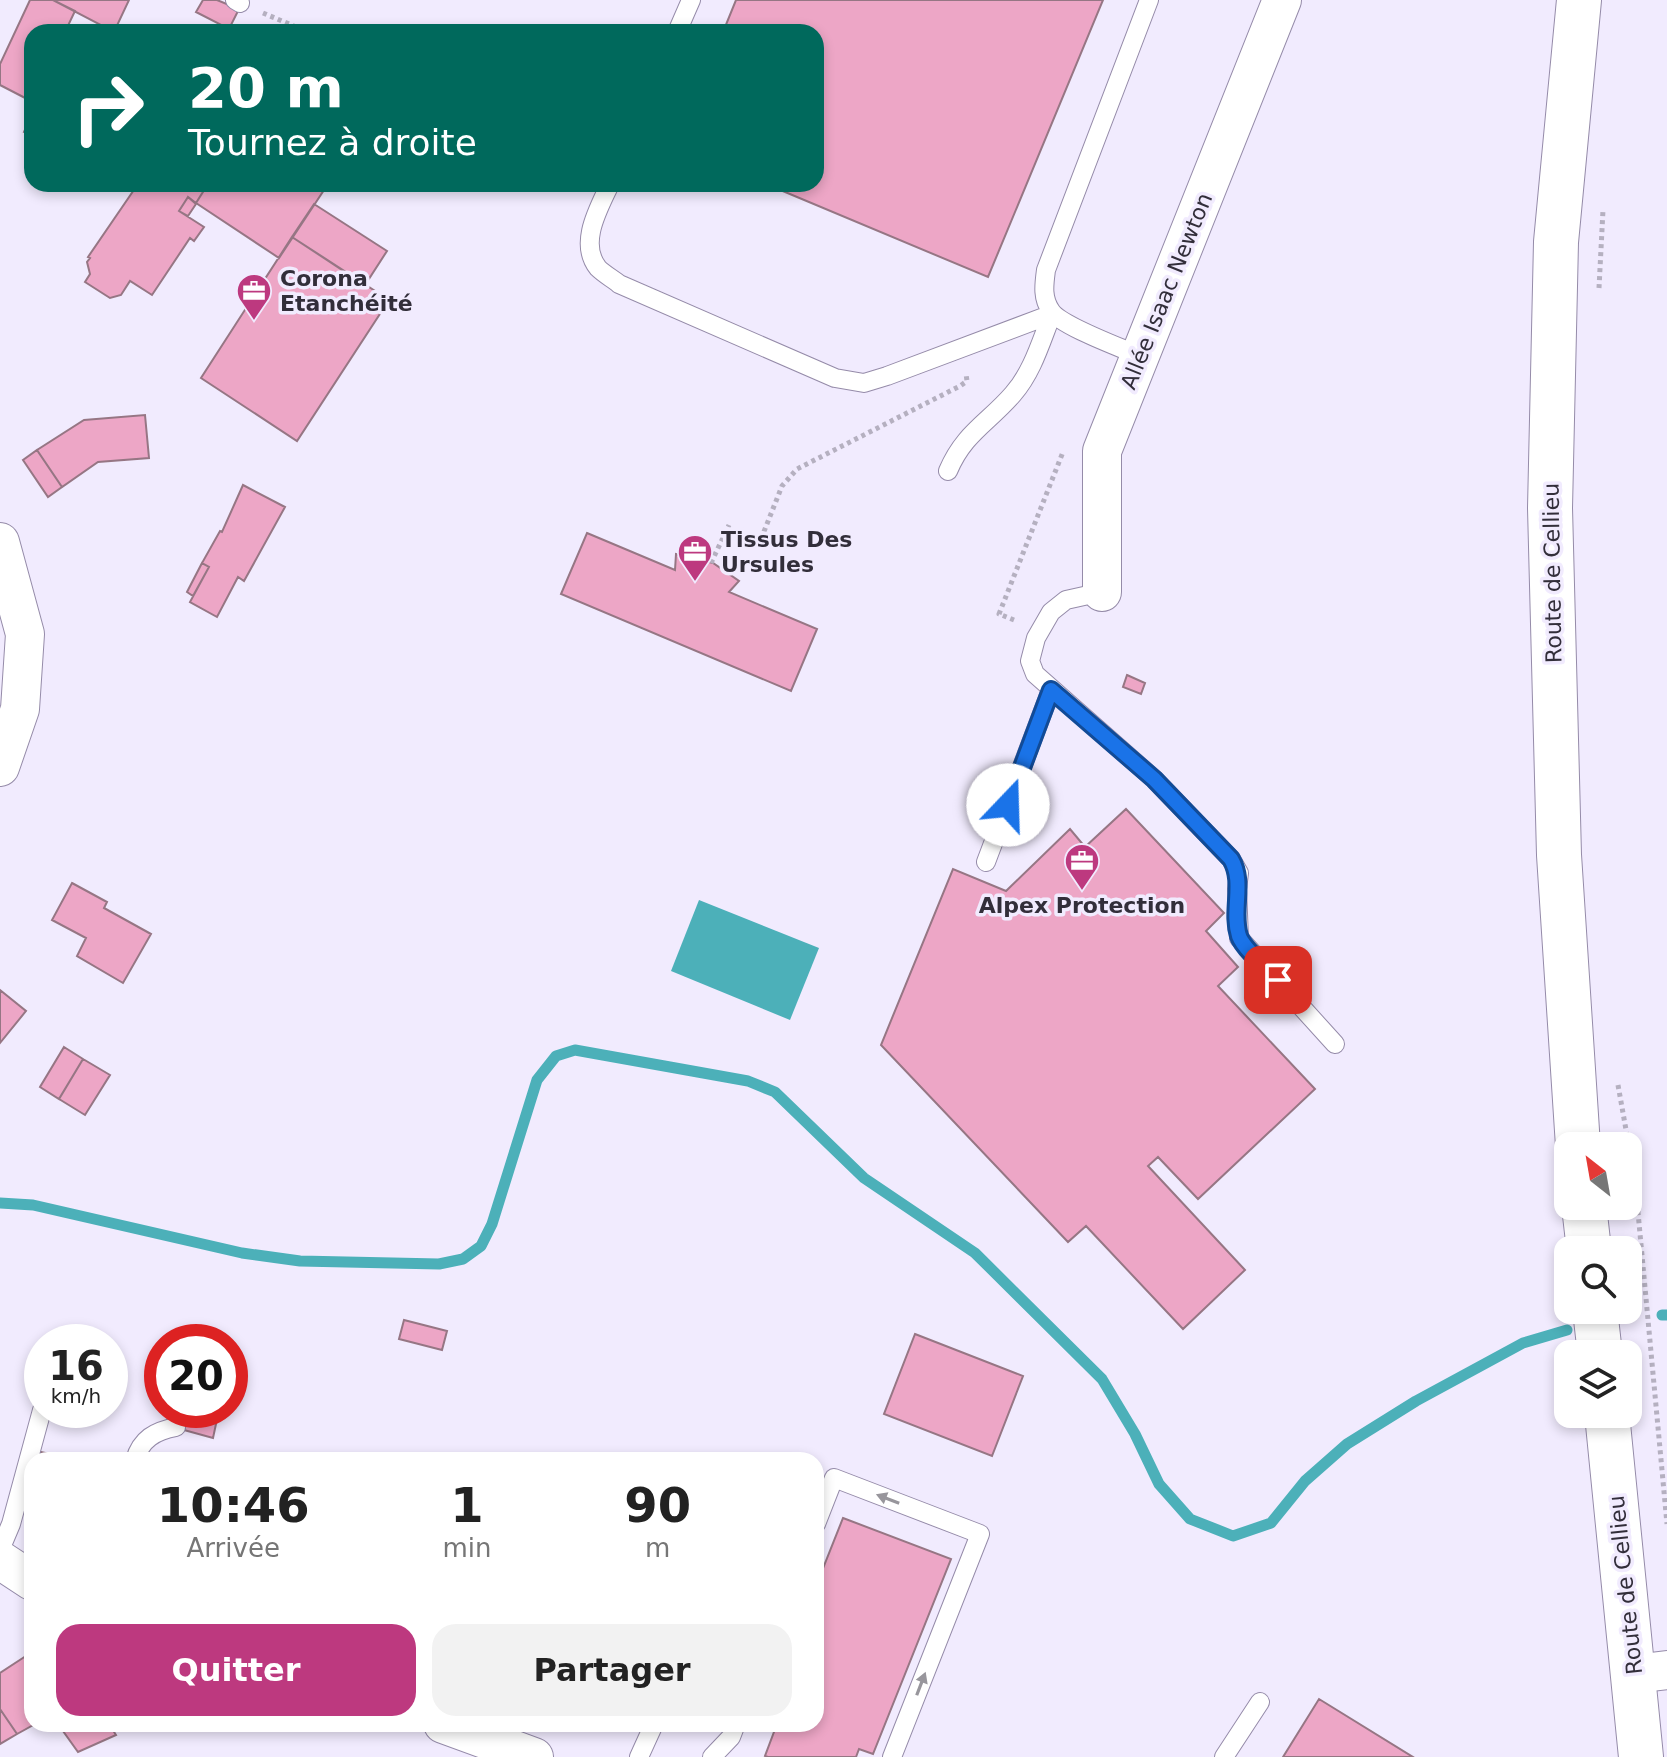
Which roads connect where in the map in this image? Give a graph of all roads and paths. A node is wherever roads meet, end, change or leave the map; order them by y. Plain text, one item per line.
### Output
1 (691, 0) edge
2 (1149, 0) edge
3 (1282, 0) edge
4 (1579, 0) edge
5 (238, 1) edge
6 (290, 24) edge
7 (680, 24) edge
8 (607, 192) edge
9 (1604, 206) dead end
10 (1599, 299) dead end
11 (1052, 314) junction
12 (956, 350) junction
13 (1140, 356) junction
14 (948, 471) dead end
15 (729, 525) dead end
16 (761, 539) dead end
17 (0, 542) edge
18 (711, 563) dead end
19 (1102, 592) joint
20 (1051, 690) junction
21 (0, 767) edge
22 (986, 862) dead end
23 (1335, 1044) dead end
24 (1617, 1082) dead end
25 (1577, 1132) edge
26 (37, 1428) edge
27 (171, 1428) edge
28 (1609, 1428) edge
29 (31, 1452) edge
30 (137, 1452) edge
31 (24, 1476) edge
32 (824, 1504) edge
33 (1667, 1524) edge
34 (0, 1550) edge
35 (0, 1560) edge
36 (24, 1576) edge
37 (1651, 1672) edge
38 (1260, 1702) dead end
39 (465, 1732) edge
40 (650, 1732) edge
41 (733, 1732) edge
42 (534, 1757) edge
43 (639, 1757) edge
44 (712, 1757) edge
45 (892, 1757) edge
46 (1224, 1757) edge
47 (1641, 1757) edge

1 - 7 lane
2 - 11 lane
3 - 13 street, Allée Isaac Newton
4 - 25 main road, Route de Cellieu
5 - 6 path
8 - 12 lane
9 - 10 path
11 - 12 lane
11 - 13 lane
11 - 14 lane
12 - 16 path
13 - 19 street, Allée Isaac Newton
15 - 18 path
17 - 21 street
19 - 20 lane
20 - 22 lane
20 - 23 lane
24 - 33 path
26 - 29 lane
27 - 30 lane
28 - 37 main road, Route de Cellieu
31 - 34 lane
45 -> 32 lane
35 - 36 street
37 - 47 main road, Route de Cellieu
38 - 46 lane
39 - 42 street
40 - 43 lane
41 - 44 lane

